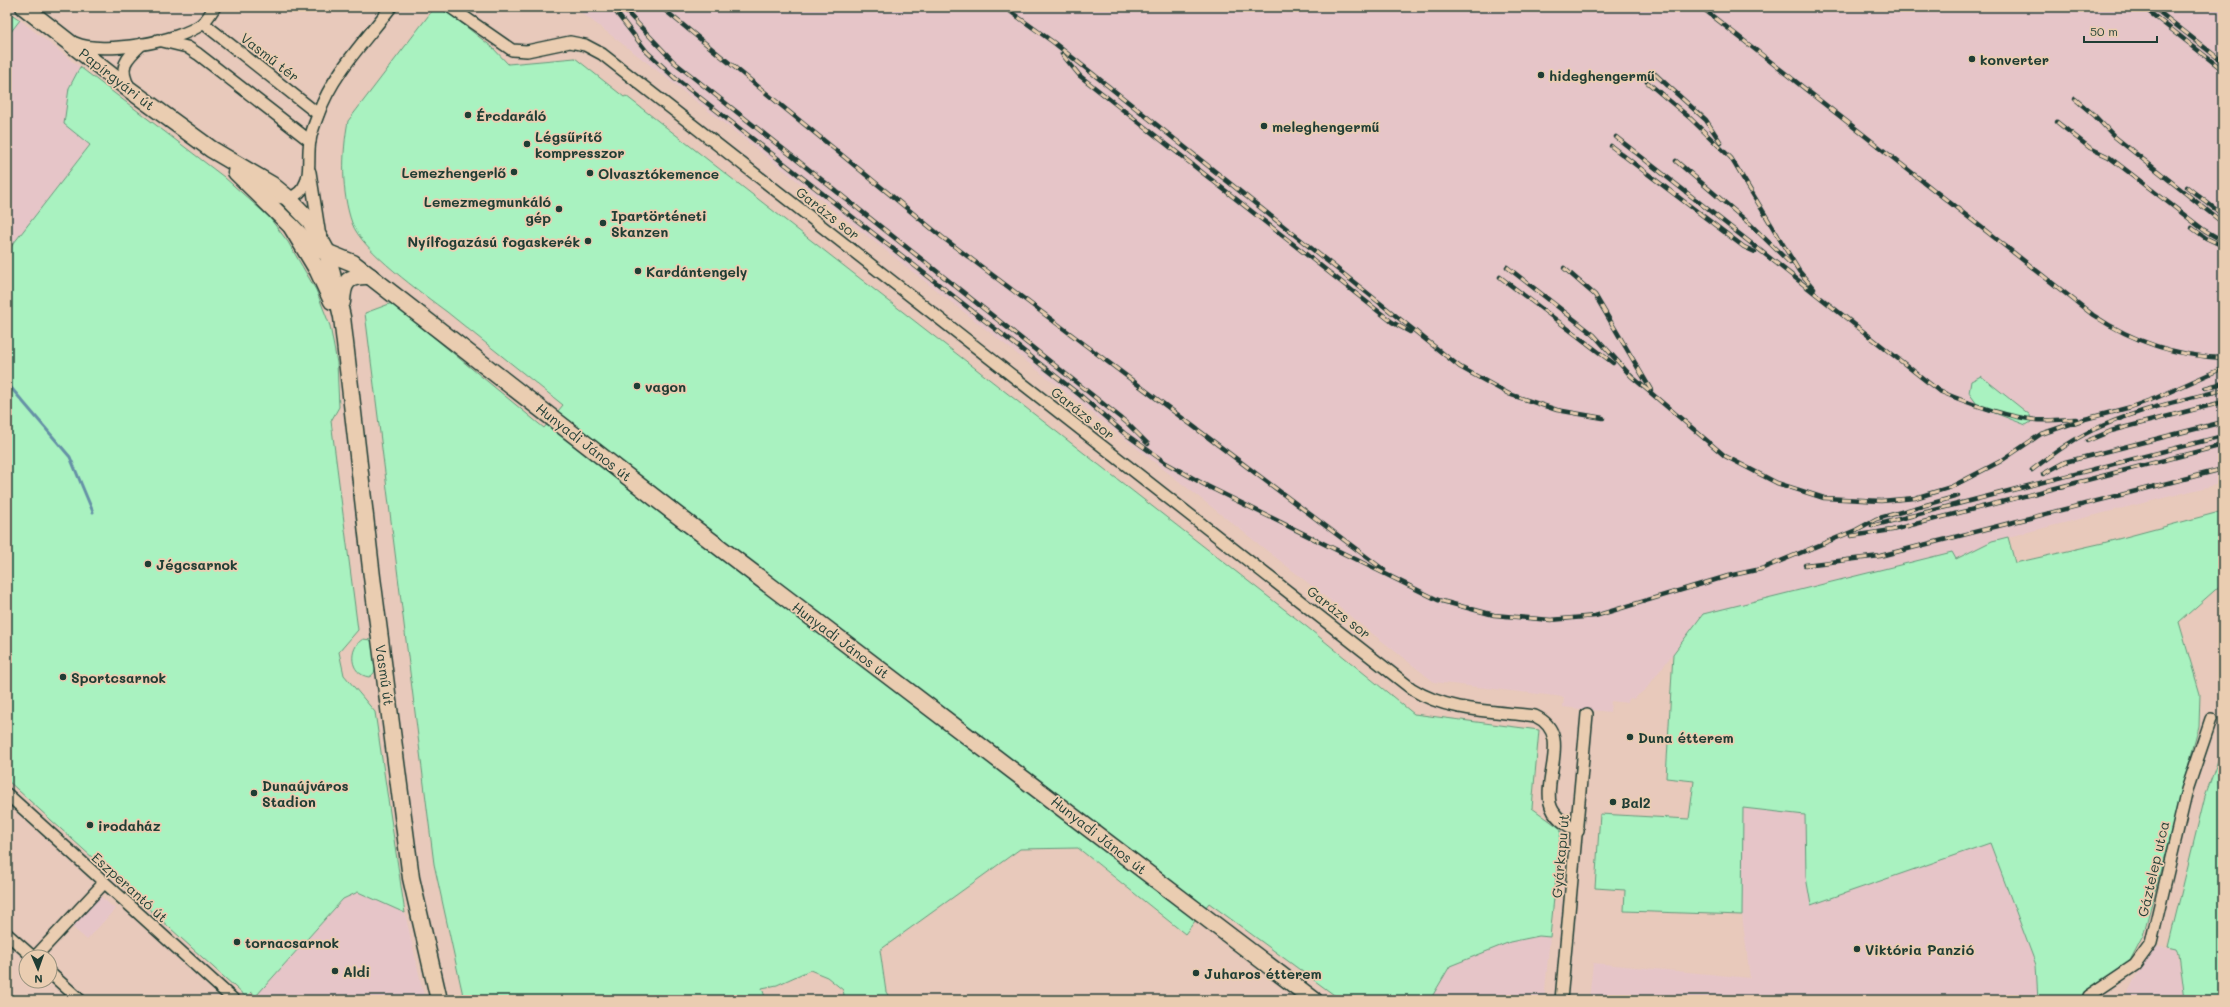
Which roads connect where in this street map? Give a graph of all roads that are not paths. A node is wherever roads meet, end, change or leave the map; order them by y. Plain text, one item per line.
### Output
1 (24, 7) edge
2 (215, 7) edge
3 (391, 7) edge
4 (450, 7) edge
5 (203, 23) junction
6 (65, 39) junction
7 (158, 40) junction
8 (142, 44) junction
9 (130, 90) junction
10 (318, 114) junction
11 (310, 141) junction
12 (211, 149) junction
13 (309, 162) junction
14 (246, 180) junction
15 (288, 198) junction
16 (291, 226) junction
17 (327, 252) junction
18 (370, 276) junction
19 (342, 317) junction
20 (345, 347) junction
21 (1587, 714) dead end
22 (2211, 719) dead end
23 (7, 794) edge
24 (1578, 831) junction
25 (104, 883) junction
26 (7, 934) edge
27 (25, 949) edge
28 (42, 949) edge
29 (58, 980) edge
30 (80, 1000) edge
31 (234, 1000) edge
32 (439, 1000) edge
33 (1314, 1000) edge
34 (1561, 1000) edge
35 (2088, 1000) edge

1 - 6 street, Papírgyári út
2 - 5 street
3 - 10 street
4 - 24 street, Garázs sor
5 - 7 street
5 - 10 street, Vasmű tér
6 - 8 street
6 - 9 street, Papírgyári út
7 - 8 street
7 - 11 street
8 - 9 street
9 - 12 street, Papírgyári út
10 - 11 street
11 - 13 street
12 - 14 street
12 - 15 street
13 - 15 street
13 - 17 street
14 - 15 street
14 - 16 street
15 - 17 street
16 - 17 street
16 - 20 street
17 - 18 street, Hunyadi János út
17 - 19 street
18 - 19 street
18 - 33 street, Hunyadi János út
19 - 20 street
20 - 32 street, Vasmű út
21 - 24 street, Gyárkapu út
22 - 35 street, Gáztelep utca
23 - 25 street, Eszperantó út
24 - 34 street, Gyárkapu út
25 - 28 street
25 - 31 street, Eszperantó út
26 - 27 street
29 - 30 street

